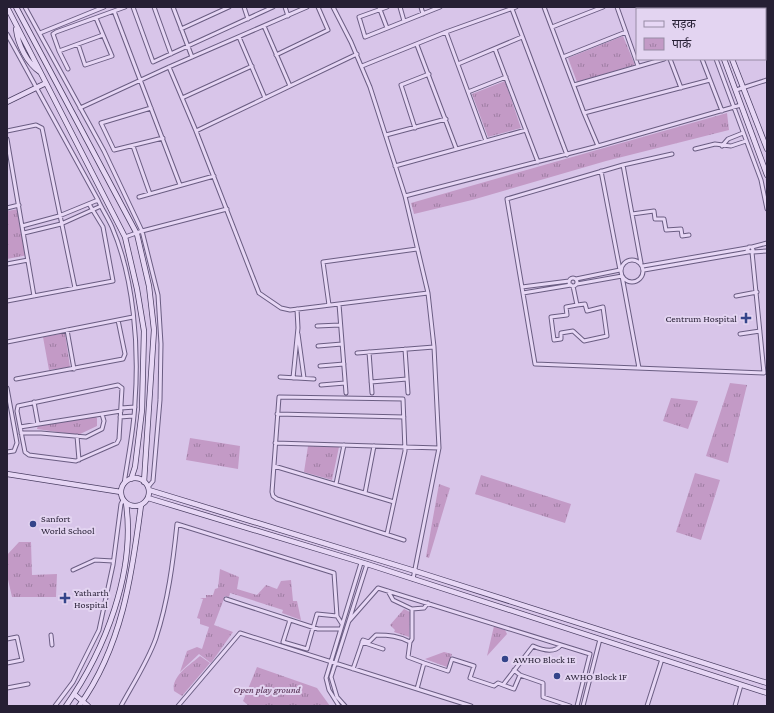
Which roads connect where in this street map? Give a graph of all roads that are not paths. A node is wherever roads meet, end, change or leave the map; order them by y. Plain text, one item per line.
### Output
1 (7, 7) edge
2 (16, 7) edge
3 (25, 7) edge
4 (104, 7) edge
5 (125, 7) edge
6 (133, 7) edge
7 (154, 7) edge
8 (174, 7) edge
9 (229, 7) edge
10 (244, 7) edge
11 (273, 7) edge
12 (284, 7) edge
13 (307, 7) edge
14 (318, 7) edge
15 (333, 7) edge
16 (387, 7) edge
17 (400, 7) edge
18 (420, 7) edge
19 (440, 7) edge
20 (502, 7) edge
21 (516, 7) edge
22 (544, 7) edge
23 (603, 7) edge
24 (617, 7) edge
25 (380, 8) edge
26 (264, 9) edge
27 (512, 9) junction
28 (114, 11) junction
29 (504, 11) junction
30 (423, 14) junction
31 (288, 16) junction
32 (96, 18) junction
33 (248, 19) junction
34 (404, 21) junction
35 (264, 26) junction
36 (552, 27) junction
37 (387, 28) junction
38 (181, 29) junction
39 (446, 32) junction
40 (626, 32) junction
41 (40, 33) junction
42 (7, 34) edge
43 (103, 35) junction
44 (239, 37) junction
45 (522, 37) junction
46 (78, 44) junction
47 (417, 45) junction
48 (188, 46) junction
49 (495, 49) junction
50 (59, 51) junction
51 (171, 54) junction
52 (357, 54) junction
53 (276, 55) junction
54 (192, 57) junction
55 (563, 57) junction
56 (660, 60) edge
57 (670, 60) edge
58 (702, 60) edge
59 (716, 60) edge
60 (724, 60) edge
61 (732, 60) edge
62 (458, 64) junction
63 (252, 66) junction
64 (362, 66) junction
65 (638, 66) junction
66 (169, 67) junction
67 (68, 69) dead end
68 (429, 74) junction
69 (506, 77) junction
70 (141, 80) junction
71 (710, 80) junction
72 (767, 80) edge
73 (46, 83) junction
74 (574, 84) junction
75 (290, 86) junction
76 (35, 88) junction
77 (681, 88) junction
78 (744, 88) junction
79 (736, 90) junction
80 (468, 92) junction
81 (182, 98) junction
82 (265, 98) junction
83 (7, 102) edge
84 (742, 105) junction
85 (80, 108) junction
86 (151, 108) junction
87 (734, 108) junction
88 (722, 111) junction
89 (584, 113) junction
90 (446, 119) junction
91 (415, 128) junction
92 (526, 130) junction
93 (7, 131) edge
94 (196, 131) junction
95 (743, 133) junction
96 (386, 135) junction
97 (162, 138) junction
98 (7, 139) edge
99 (486, 141) junction
100 (746, 141) junction
101 (133, 146) junction
102 (598, 146) junction
103 (722, 146) junction
104 (456, 148) junction
105 (695, 149) dead end
106 (767, 149) edge
107 (567, 154) junction
108 (672, 154) dead end
109 (538, 162) junction
110 (623, 165) junction
111 (396, 166) junction
112 (12, 169) junction
113 (7, 170) edge
114 (601, 171) junction
115 (767, 175) edge
116 (214, 176) junction
117 (180, 185) junction
118 (150, 194) junction
119 (405, 196) junction
120 (139, 197) dead end
121 (98, 200) junction
122 (89, 204) junction
123 (19, 205) junction
124 (101, 206) junction
125 (7, 208) edge
126 (227, 209) junction
127 (767, 209) edge
128 (93, 210) junction
129 (632, 214) junction
130 (59, 216) junction
131 (61, 224) junction
132 (22, 226) junction
133 (142, 231) junction
134 (24, 233) junction
135 (137, 234) junction
136 (689, 235) dead end
137 (125, 238) junction
138 (767, 243) edge
139 (418, 249) junction
140 (750, 251) junction
141 (767, 251) edge
142 (28, 260) junction
143 (7, 264) edge
144 (642, 267) junction
145 (620, 270) junction
146 (622, 276) junction
147 (576, 279) junction
148 (569, 281) junction
149 (577, 284) junction
150 (572, 286) junction
151 (522, 287) junction
152 (75, 288) junction
153 (757, 292) junction
154 (428, 293) junction
155 (523, 293) junction
156 (34, 296) junction
157 (736, 296) dead end
158 (7, 301) edge
159 (339, 304) junction
160 (329, 305) junction
161 (577, 305) junction
162 (297, 309) junction
163 (133, 317) junction
164 (118, 320) junction
165 (340, 325) junction
166 (317, 326) dead end
167 (298, 328) junction
168 (67, 330) junction
169 (760, 331) junction
170 (740, 334) dead end
171 (7, 342) edge
172 (342, 344) junction
173 (318, 346) dead end
174 (434, 347) junction
175 (405, 349) junction
176 (369, 352) junction
177 (357, 353) dead end
178 (344, 364) junction
179 (765, 364) edge
180 (320, 366) dead end
181 (639, 368) junction
182 (74, 369) junction
183 (765, 370) edge
184 (280, 377) dead end
185 (293, 378) junction
186 (304, 378) junction
187 (314, 379) dead end
188 (407, 379) junction
189 (16, 380) dead end
190 (371, 382) junction
191 (345, 383) junction
192 (322, 385) dead end
193 (7, 388) edge
194 (346, 393) dead end
195 (372, 393) dead end
196 (408, 393) dead end
197 (8, 394) edge
198 (34, 402) junction
199 (135, 407) junction
200 (121, 409) junction
201 (102, 414) junction
202 (277, 414) junction
203 (133, 416) junction
204 (120, 417) junction
205 (404, 417) junction
206 (38, 424) junction
207 (20, 427) junction
208 (21, 433) junction
209 (77, 436) junction
210 (276, 443) junction
211 (344, 445) junction
212 (374, 446) junction
213 (405, 447) junction
214 (439, 448) junction
215 (7, 452) edge
216 (79, 460) junction
217 (274, 466) junction
218 (7, 474) edge
219 (131, 479) junction
220 (144, 482) junction
221 (124, 484) junction
222 (336, 484) junction
223 (148, 489) junction
224 (121, 492) junction
225 (364, 493) junction
226 (148, 498) junction
227 (125, 501) junction
228 (394, 502) junction
229 (141, 505) junction
230 (387, 534) junction
231 (404, 540) dead end
232 (113, 562) junction
233 (361, 562) junction
234 (367, 564) junction
235 (73, 570) dead end
236 (415, 571) junction
237 (413, 579) junction
238 (388, 591) junction
239 (226, 599) dead end
240 (428, 603) junction
241 (412, 609) junction
242 (337, 616) junction
243 (290, 620) junction
244 (349, 621) junction
245 (342, 624) junction
246 (314, 627) junction
247 (340, 629) junction
248 (51, 635) dead end
249 (7, 639) edge
250 (600, 639) junction
251 (283, 642) junction
252 (362, 642) junction
253 (410, 642) junction
254 (52, 645) dead end
255 (561, 645) junction
256 (282, 646) junction
257 (383, 649) dead end
258 (662, 659) junction
259 (330, 661) junction
260 (7, 663) edge
261 (335, 663) junction
262 (424, 663) junction
263 (353, 669) junction
264 (514, 670) junction
265 (520, 675) junction
266 (767, 683) edge
267 (28, 684) dead end
268 (503, 685) junction
269 (741, 685) junction
270 (7, 688) edge
271 (416, 689) junction
272 (767, 693) edge
273 (74, 694) junction
274 (70, 701) junction
275 (83, 701) junction
276 (55, 706) edge
277 (66, 706) edge
278 (78, 706) edge
279 (88, 706) edge
280 (121, 706) edge
281 (178, 706) edge
282 (339, 706) edge
283 (345, 706) edge
284 (470, 706) edge
285 (570, 706) edge
286 (577, 706) edge
287 (583, 706) edge
288 (647, 706) edge
289 (734, 706) edge

1 - 73 street
2 - 135 street
3 - 41 street
4 - 41 street
5 - 28 street
6 - 51 street
7 - 51 street
8 - 38 street
9 - 38 street
10 - 33 street
11 - 26 street
12 - 31 street
13 - 31 street
14 - 53 street
15 - 52 street
16 - 25 street
17 - 34 street
18 - 30 street
19 - 30 street
20 - 29 street
21 - 27 street
22 - 36 street
23 - 36 street
24 - 40 street
25 - 37 street
25 - 37 street
26 - 33 street
27 - 29 street
27 - 45 street
28 - 32 street
28 - 70 street
29 - 39 street
30 - 34 street
31 - 35 street
32 - 43 street
32 - 50 street
33 - 48 street
34 - 37 street
35 - 44 street
35 - 53 street
36 - 55 street
38 - 48 street
39 - 47 street
39 - 62 street
40 - 55 street
40 - 65 street
41 - 85 street
42 - 76 street
43 - 46 street
43 - 46 street
44 - 54 street
44 - 63 street
45 - 49 street
45 - 107 street
46 - 50 street
47 - 64 street
47 - 68 street
48 - 51 street
48 - 54 street
49 - 62 street
49 - 69 street
50 - 67 street
52 - 64 street
52 - 75 street
53 - 75 street
54 - 66 street
55 - 74 street
56 - 65 street
57 - 77 street
58 - 71 street
59 - 87 street
60 - 79 street
61 - 78 street
62 - 80 street
63 - 81 street
63 - 82 street
64 - 96 street
65 - 74 street
66 - 70 street
66 - 81 street
68 - 90 street
68 - 91 street
69 - 80 street
69 - 92 street
70 - 85 street
70 - 86 street
71 - 77 street
71 - 88 street
72 - 78 street
73 - 76 street
73 - 137 street
74 - 89 street
75 - 82 street
76 - 83 street
76 - 121 street
77 - 89 street
78 - 79 street
78 - 106 street
79 - 84 street
80 - 99 street
81 - 94 street
82 - 94 street
84 - 87 street
84 - 115 street
85 - 133 street
86 - 97 street
86 - 101 street
87 - 88 street
87 - 95 street
88 - 102 street
89 - 102 street
90 - 91 street
90 - 104 street
91 - 96 street
92 - 99 street
92 - 109 street
93 - 130 street
94 - 116 street
95 - 100 street
95 - 103 street
96 - 111 street
97 - 101 street
97 - 117 street
98 - 112 street
99 - 104 street
100 - 103 street
100 - 127 street
101 - 118 street
102 - 107 street
103 - 105 street
104 - 111 street
107 - 109 street
108 - 110 street
109 - 119 street
110 - 114 street
110 - 129 street
111 - 119 street
112 - 113 street
112 - 123 street
114 - 145 street
114 - 151 street
116 - 117 street
116 - 126 street
117 - 118 street
118 - 120 street
119 - 139 street
121 - 122 street
121 - 124 street
122 - 128 street
122 - 130 street
123 - 125 street
123 - 132 street
124 - 128 street
124 - 163 street
126 - 133 street
126 - 162 street
128 - 131 street
128 - 152 street
129 - 136 street
129 - 144 street
130 - 131 street
130 - 132 street
131 - 134 street
131 - 152 street
132 - 134 street
133 - 135 street
133 - 223 street
134 - 142 street
135 - 137 street
135 - 220 street
137 - 219 street
138 - 140 street
139 - 154 street
139 - 160 street
140 - 141 street
140 - 144 street
140 - 153 street
142 - 143 street
142 - 156 street
144 - 145 street
144 - 146 street
145 - 146 street
145 - 147 street
146 - 149 street
146 - 181 street
147 - 148 street
147 - 149 street
148 - 150 street
148 - 151 street
149 - 150 street
150 - 155 street
150 - 161 street
151 - 155 street
152 - 156 street
153 - 157 street
153 - 169 street
154 - 159 street
154 - 174 street
155 - 181 street
156 - 158 street
159 - 160 street
159 - 165 street
160 - 162 street
161 - 161 street
162 - 167 street
163 - 164 street
163 - 199 street
164 - 168 street
164 - 182 street
165 - 166 street
165 - 172 street
167 - 185 street
167 - 186 street
168 - 171 street
168 - 182 street
169 - 170 street
169 - 179 street
172 - 173 street
172 - 178 street
174 - 175 street
174 - 214 street
175 - 176 street
175 - 188 street
176 - 177 street
176 - 190 street
178 - 180 street
178 - 191 street
179 - 183 street
181 - 183 street
182 - 189 street
184 - 185 street
185 - 186 street
186 - 187 street
188 - 190 street
188 - 196 street
190 - 195 street
191 - 192 street
191 - 194 street
193 - 197 street
197 - 215 street
198 - 200 street
198 - 206 street
198 - 207 street
199 - 200 street
199 - 203 street
200 - 201 street
200 - 204 street
201 - 206 street
201 - 209 street
202 - 205 street
202 - 205 street
202 - 210 street
203 - 204 street
203 - 221 street
204 - 216 street
205 - 213 street
206 - 207 street
207 - 208 street
208 - 209 street
208 - 216 street
209 - 216 street
210 - 211 street
210 - 217 street
211 - 212 street
211 - 222 street
212 - 213 street
212 - 225 street
213 - 214 street
213 - 228 street
214 - 236 street
217 - 222 street
217 - 230 street
218 - 224 street
219 - 220 street
219 - 221 street
220 - 223 street
221 - 224 street
222 - 225 street
223 - 226 street
223 - 236 street
224 - 227 street
225 - 228 street
226 - 229 street
226 - 233 street
227 - 229 street
227 - 232 street
227 - 273 street
228 - 230 street
229 - 275 street
230 - 231 street
232 - 235 street
232 - 276 street
233 - 234 street
233 - 245 street
234 - 237 street
234 - 244 street
236 - 237 street
236 - 266 street
237 - 250 street
238 - 240 street
238 - 241 street
238 - 244 street
239 - 243 street
240 - 241 street
240 - 255 street
241 - 253 street
242 - 245 street
242 - 246 street
242 - 280 street
243 - 246 street
243 - 251 street
244 - 261 street
245 - 247 street
246 - 247 street
246 - 251 street
247 - 259 street
248 - 254 street
249 - 260 street
250 - 258 street
250 - 287 street
251 - 256 street
252 - 253 street
252 - 257 street
252 - 263 street
253 - 262 street
255 - 264 street
255 - 286 street
256 - 259 street
256 - 281 street
258 - 269 street
258 - 288 street
259 - 261 street
259 - 282 street
261 - 263 street
261 - 283 street
262 - 268 street
262 - 271 street
263 - 271 street
264 - 265 street
264 - 268 street
265 - 268 street
265 - 285 street
267 - 270 street
269 - 272 street
269 - 289 street
271 - 284 street
273 - 274 street
273 - 275 street
274 - 277 street
274 - 278 street
275 - 278 street
275 - 279 street

